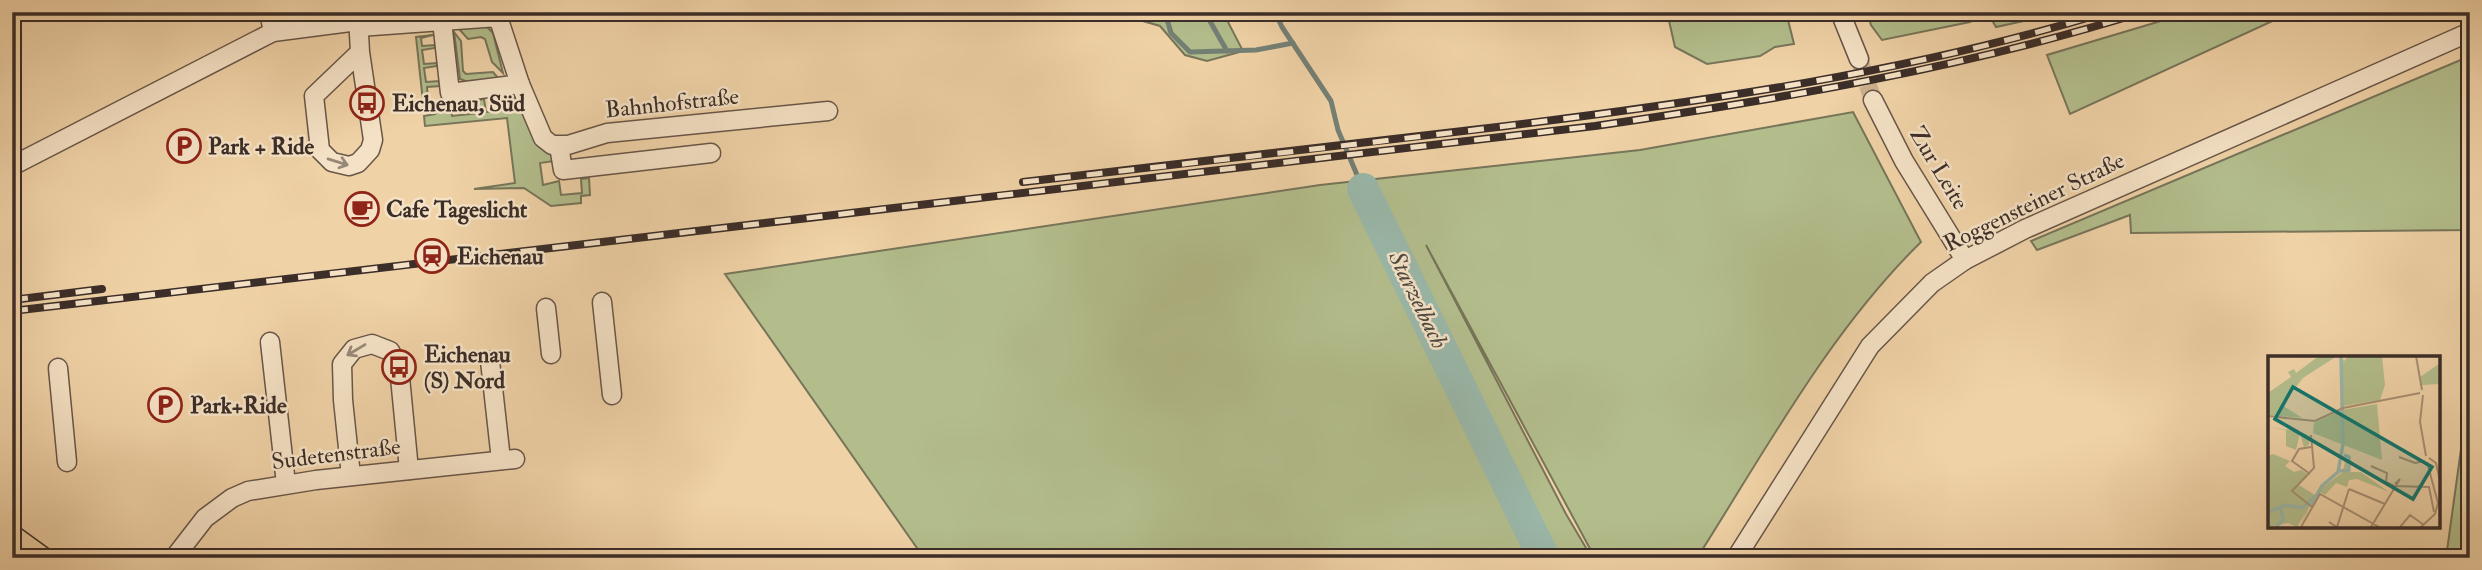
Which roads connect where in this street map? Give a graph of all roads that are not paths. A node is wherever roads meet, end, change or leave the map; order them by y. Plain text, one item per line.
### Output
1 (269, 12) edge
2 (1840, 12) edge
3 (358, 20) edge
4 (442, 21) junction
5 (274, 32) junction
6 (2470, 32) edge
7 (360, 52) junction
8 (1859, 59) tunnel mouth
9 (520, 84) junction
10 (1872, 100) tunnel mouth
11 (828, 111) dead end
12 (656, 129) junction
13 (559, 146) junction
14 (711, 153) dead end
15 (659, 158) junction
16 (12, 166) edge
17 (1965, 260) junction
18 (602, 302) dead end
19 (546, 308) dead end
20 (270, 342) dead end
21 (551, 354) dead end
22 (490, 360) dead end
23 (58, 368) dead end
24 (612, 395) dead end
25 (67, 462) dead end
26 (409, 470) junction
27 (351, 476) junction
28 (286, 484) junction
29 (12, 537) edge
30 (180, 554) edge
31 (1738, 557) edge
32 (41, 558) edge

1 - 5 street
2 - 8 street
3 - 4 street
3 - 5 street
3 - 7 street
4 - 9 street
4 - 9 street
5 - 16 street
6 - 17 street, Roggensteiner Straße
7 -> 7 street
9 - 13 street
10 - 17 street, Zur Leite
11 - 12 street, Bahnhofstraße
12 - 13 street, Bahnhofstraße
12 - 15 street
13 - 15 street
14 - 15 street
17 - 31 street, Roggensteiner Straße
18 - 24 street
19 - 21 street
20 - 28 street
22 - 26 street, Sudetenstraße
23 - 25 street
26 - 27 street, Sudetenstraße
26 -> 27 street
27 - 28 street, Sudetenstraße
28 - 30 street, Sudetenstraße
29 - 32 main road

